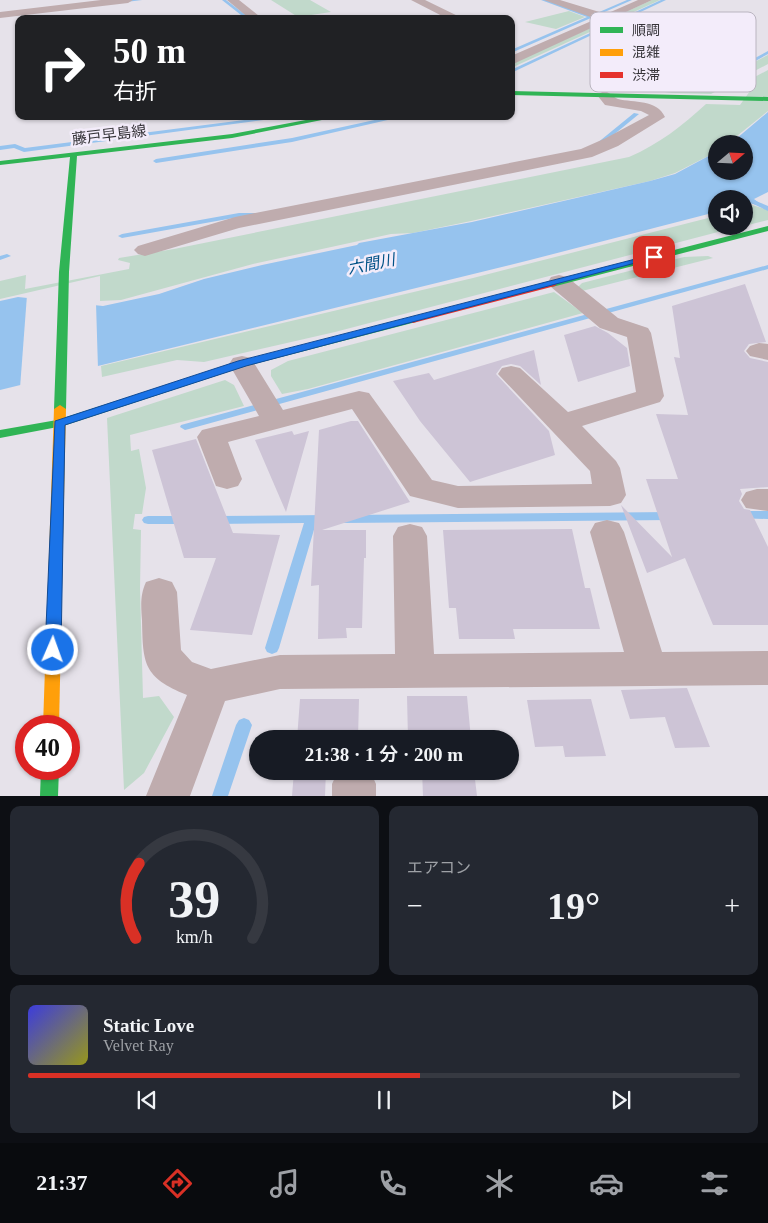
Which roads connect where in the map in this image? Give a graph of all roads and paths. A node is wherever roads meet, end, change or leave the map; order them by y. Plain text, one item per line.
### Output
1 (128, 0) edge
2 (232, 0) edge
3 (416, 0) edge
4 (549, 0) edge
5 (647, 0) edge
6 (610, 12) edge
7 (590, 13) edge
8 (0, 15) edge
9 (253, 15) edge
10 (449, 15) edge
11 (590, 20) edge
12 (515, 58) edge
13 (515, 93) edge
14 (604, 95) junction
15 (768, 98) edge
16 (318, 120) edge
17 (74, 155) junction
18 (0, 158) edge
19 (0, 163) edge
20 (768, 228) edge
21 (145, 250) dead end
22 (558, 282) junction
23 (242, 364) junction
24 (511, 374) dead end
25 (270, 410) junction
26 (59, 423) junction
27 (563, 423) junction
28 (0, 434) edge
29 (227, 479) dead end
30 (607, 532) dead end
31 (410, 536) dead end
32 (159, 592) dead end
33 (768, 668) edge
34 (415, 670) junction
35 (648, 670) junction
36 (210, 688) junction
37 (51, 715) edge
38 (50, 780) edge
39 (49, 796) edge
40 (168, 796) edge

1 - 8 street
2 - 9 street
3 - 10 street
4 - 7 street
5 - 6 street
11 - 12 street
13 - 14 street
14 - 15 street
14 - 21 street
16 - 17 street, 藤戸早島線
17 - 19 street, 藤戸早島線
17 - 26 street
18 - 19 street
20 - 22 street
22 - 23 street
22 - 27 street
23 - 25 street
23 - 26 street
24 - 27 street
25 - 27 street
25 - 29 street
26 - 28 street
26 - 37 street
30 - 35 street
31 - 34 street
32 - 36 street
33 - 35 street
34 - 35 street
34 - 36 street
36 - 40 street
38 - 39 street

